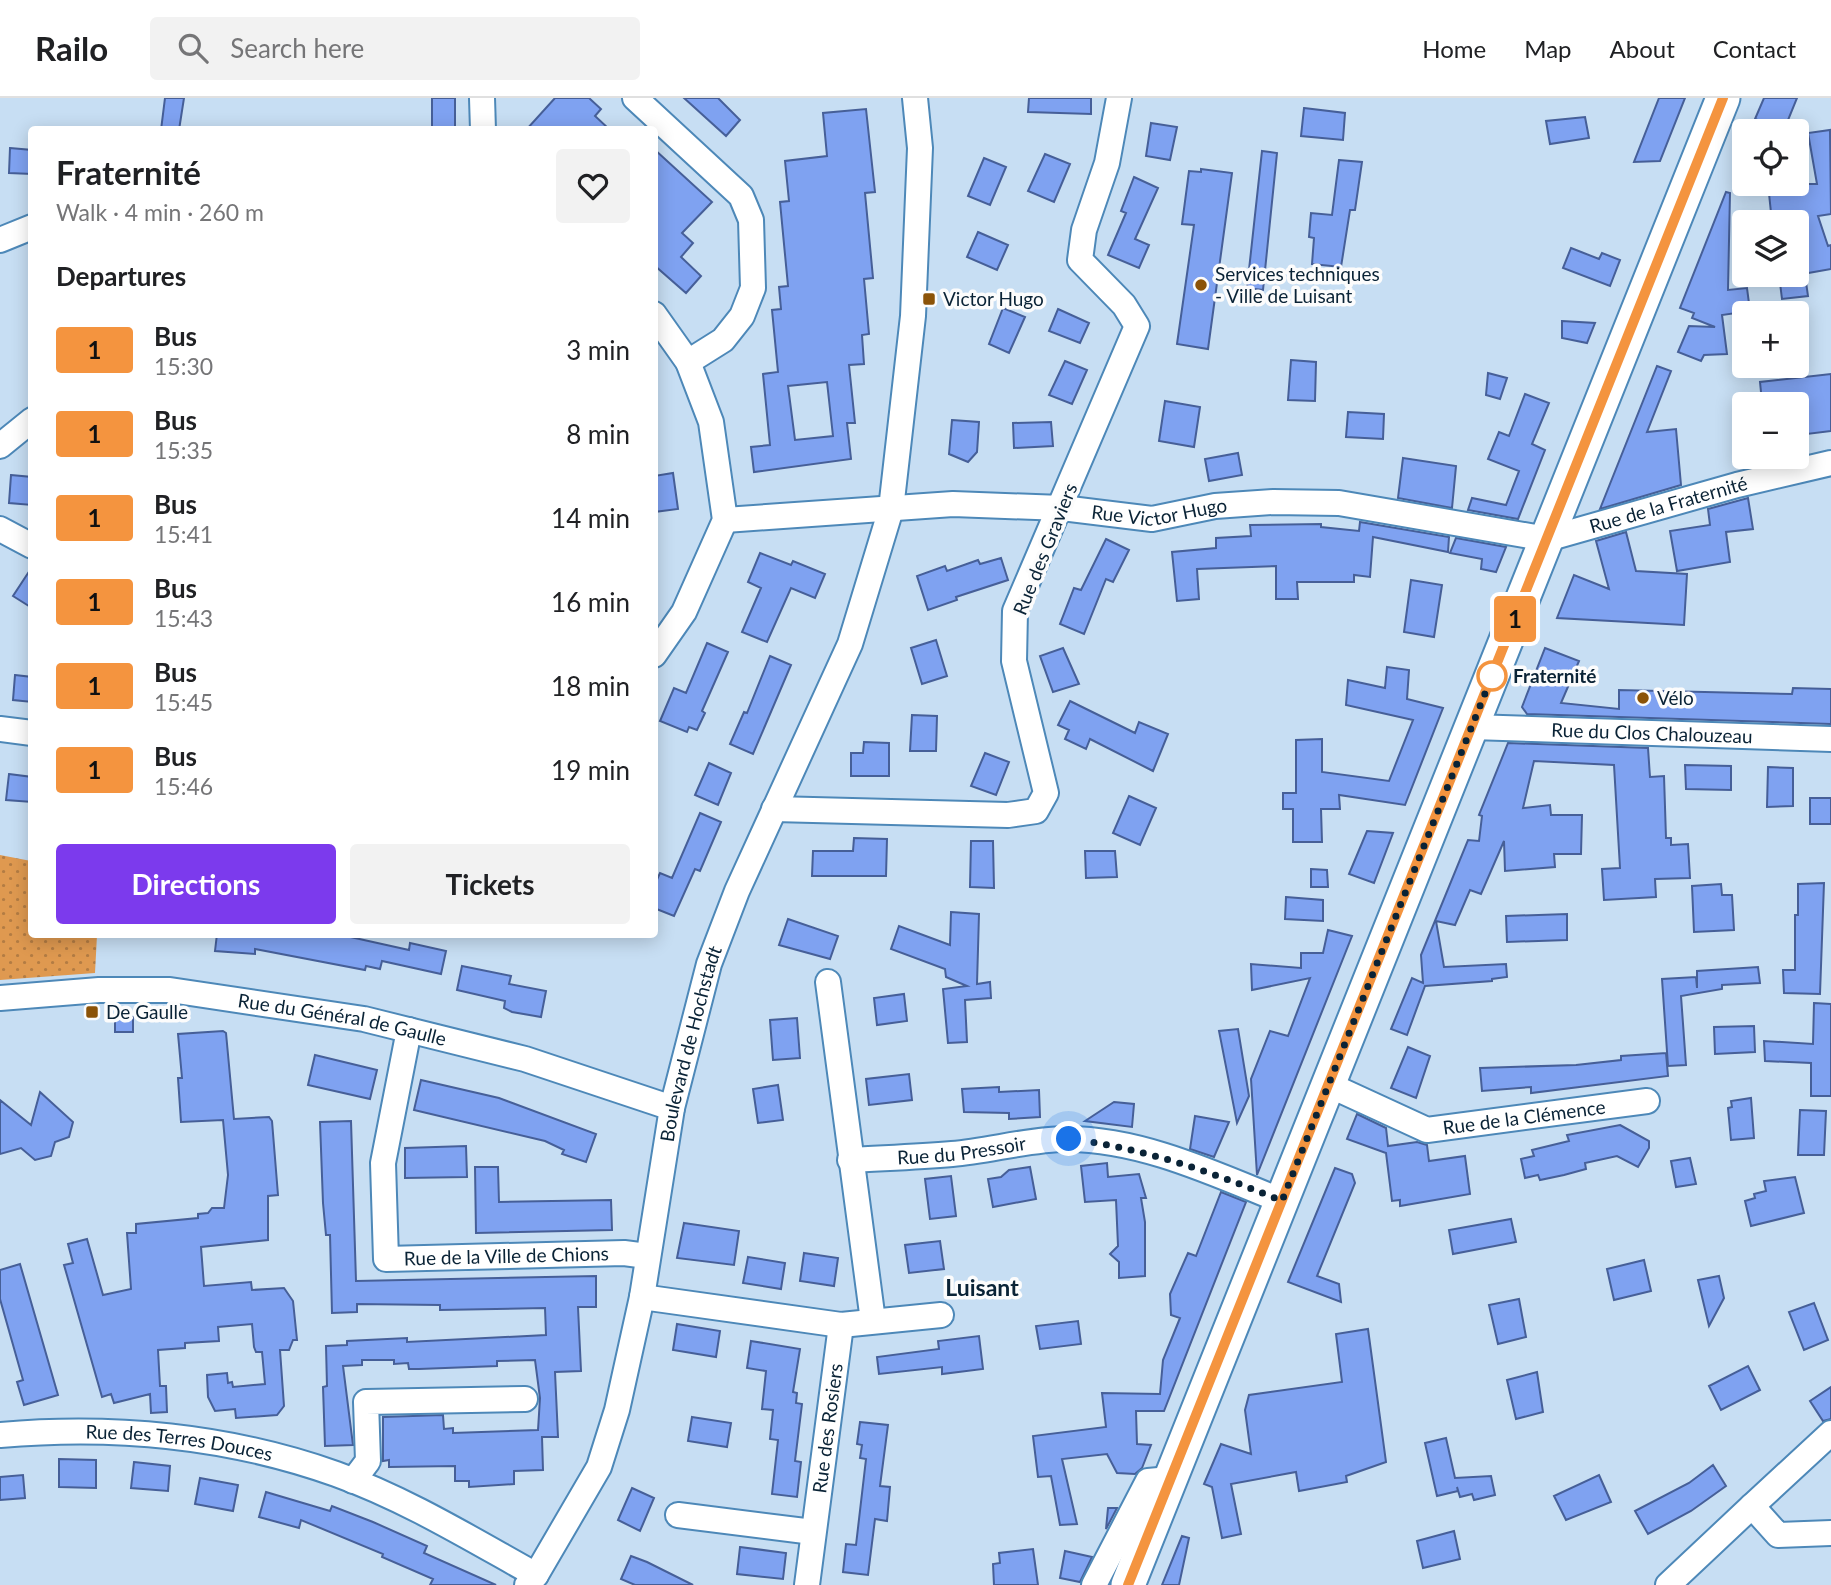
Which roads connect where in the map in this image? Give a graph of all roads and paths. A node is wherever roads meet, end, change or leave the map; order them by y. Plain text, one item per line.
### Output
1 (482, 98) edge
2 (635, 98) edge
3 (915, 98) edge
4 (1119, 98) edge
5 (1723, 98) edge
6 (483, 126) edge
7 (28, 229) edge
8 (0, 240) edge
9 (658, 320) edge
10 (688, 362) junction
11 (28, 423) edge
12 (0, 446) edge
13 (1831, 463) edge
14 (1062, 508) junction
15 (891, 509) junction
16 (725, 520) junction
17 (0, 529) edge
18 (1546, 539) junction
19 (28, 544) edge
20 (658, 649) edge
21 (1472, 727) junction
22 (0, 729) edge
23 (28, 732) edge
24 (1831, 739) edge
25 (774, 809) junction
26 (828, 982) dead end
27 (0, 998) edge
28 (409, 1030) junction
29 (1328, 1084) junction
30 (1647, 1101) dead end
31 (672, 1108) junction
32 (850, 1160) junction
33 (1282, 1201) junction
34 (647, 1256) junction
35 (642, 1297) junction
36 (941, 1315) dead end
37 (873, 1321) junction
38 (841, 1325) junction
39 (525, 1399) dead end
40 (1831, 1433) edge
41 (0, 1435) edge
42 (1170, 1479) junction
43 (354, 1481) junction
44 (1752, 1506) junction
45 (678, 1515) dead end
46 (813, 1532) junction
47 (1831, 1533) edge
48 (532, 1580) edge
49 (807, 1585) edge
50 (1094, 1585) edge
51 (1128, 1585) edge
52 (1668, 1585) edge

1 - 6 street
2 - 10 street
3 - 15 street, Boulevard de Hochstadt
4 - 14 street, Rue des Graviers
5 - 18 main road
7 - 8 street
9 - 10 street
10 - 16 street
11 - 12 street
13 - 18 street, Rue de la Fraternité
14 - 15 street, Rue Victor Hugo
14 - 18 street, Rue Victor Hugo
14 - 25 street, Rue des Graviers
15 - 16 street, Rue Victor Hugo
15 - 25 street, Boulevard de Hochstadt
16 - 20 street
17 - 19 street
18 - 21 main road
21 - 24 street, Rue du Clos Chalouzeau
21 - 29 main road
22 - 23 street
25 - 31 street, Boulevard de Hochstadt
26 - 32 street
27 - 28 street, Rue du Général de Gaulle
28 - 31 street, Rue du Général de Gaulle
28 - 34 street, Rue de la Ville de Chions
29 - 30 street, Rue de la Clémence
29 - 33 main road
31 - 34 street, Boulevard de Hochstadt
32 - 33 street, Rue du Pressoir
32 - 37 street
33 - 42 main road
34 - 35 street, Boulevard de Hochstadt
35 - 38 street
35 - 48 street, Boulevard de Hochstadt
36 - 37 street
37 - 38 street
38 - 46 street, Rue des Rosiers
39 - 43 street
40 - 44 street
41 - 43 street, Rue des Terres Douces
42 - 50 street
42 - 51 main road
43 - 48 street, Rue des Terres Douces
44 - 47 street
44 - 52 street
45 - 46 street
46 - 49 street, Rue des Rosiers

